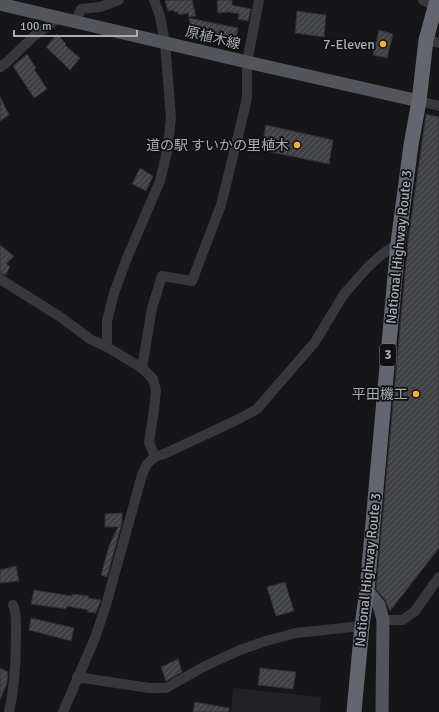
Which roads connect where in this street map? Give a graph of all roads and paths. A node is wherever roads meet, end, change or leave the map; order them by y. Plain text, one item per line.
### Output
1 (119, 0) edge
2 (154, 0) edge
3 (259, 0) edge
4 (432, 2) edge
5 (0, 4) edge
6 (58, 18) junction
7 (76, 21) junction
8 (432, 42) edge
9 (165, 43) junction
10 (247, 62) junction
11 (0, 67) edge
12 (419, 101) junction
13 (439, 106) edge
14 (398, 242) junction
15 (0, 279) edge
16 (107, 347) junction
17 (142, 368) junction
18 (155, 456) junction
19 (439, 577) edge
20 (367, 590) junction
21 (13, 605) dead end
22 (383, 620) junction
23 (362, 626) junction
24 (77, 677) junction
25 (9, 712) edge
26 (63, 712) edge
27 (354, 712) edge
28 (382, 712) edge

1 - 7 street
2 - 9 street
3 - 10 street
4 - 8 highway, National Highway Route 3 / 3
5 - 6 main road, 原植木線
6 - 7 main road, 原植木線
6 - 11 street
7 - 9 main road, 原植木線
8 - 12 highway, National Highway Route 3 / 3
9 - 10 main road, 原植木線
9 - 16 street
10 - 12 main road, 原植木線
10 - 17 street
12 - 13 street
12 - 14 highway, National Highway Route 3 / 3
14 - 18 street
14 - 20 highway, National Highway Route 3 / 3
15 - 16 street
16 - 17 street
17 - 18 street
18 - 24 street
19 - 22 street
20 - 22 main road
20 - 23 highway, National Highway Route 3 / 3
21 - 25 street
22 - 28 main road
23 - 24 street
23 - 27 highway, National Highway Route 3 / 3
24 - 26 street

